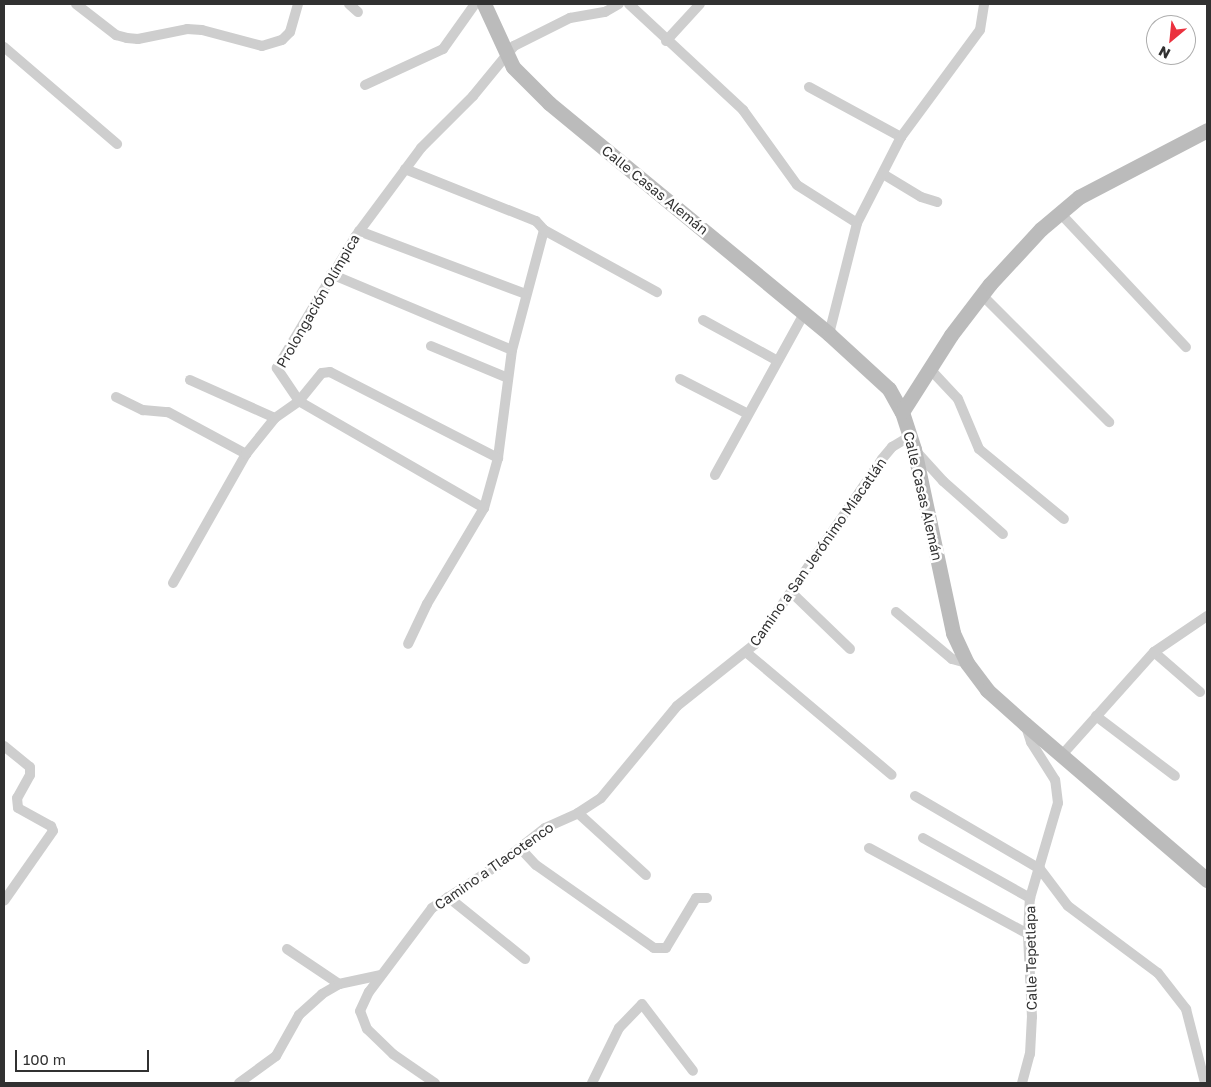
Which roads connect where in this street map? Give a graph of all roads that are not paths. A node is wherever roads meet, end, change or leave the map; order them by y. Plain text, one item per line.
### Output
1 (76, 4) edge
2 (298, 4) edge
3 (349, 4) edge
4 (475, 4) edge
5 (484, 4) edge
6 (619, 4) edge
7 (629, 4) edge
8 (700, 4) edge
9 (984, 4) edge
10 (358, 12) dead end
11 (666, 41) junction
12 (4, 47) edge
13 (505, 54) junction
14 (365, 85) dead end
15 (809, 87) dead end
16 (1207, 130) edge
17 (901, 137) junction
18 (117, 144) dead end
19 (406, 169) junction
20 (883, 174) junction
21 (937, 202) dead end
22 (1060, 213) junction
23 (857, 223) junction
24 (544, 230) junction
25 (359, 231) junction
26 (331, 274) junction
27 (657, 292) dead end
28 (526, 294) junction
29 (982, 295) junction
30 (804, 314) junction
31 (703, 320) dead end
32 (829, 334) junction
33 (431, 346) dead end
34 (1186, 347) dead end
35 (512, 350) junction
36 (778, 361) junction
37 (929, 368) junction
38 (508, 378) junction
39 (680, 379) dead end
40 (190, 380) dead end
41 (116, 397) dead end
42 (299, 401) junction
43 (902, 412) junction
44 (748, 414) junction
45 (275, 418) junction
46 (1109, 422) dead end
47 (912, 442) junction
48 (246, 454) junction
49 (498, 458) junction
50 (714, 476) dead end
51 (484, 508) junction
52 (1064, 519) dead end
53 (1003, 534) dead end
54 (173, 583) dead end
55 (791, 592) junction
56 (896, 612) dead end
57 (1207, 616) edge
58 (408, 644) dead end
59 (850, 649) dead end
60 (747, 652) junction
61 (1154, 652) junction
62 (967, 663) junction
63 (1200, 692) dead end
64 (677, 706) joint
65 (1096, 716) junction
66 (1025, 724) junction
67 (4, 746) edge
68 (1061, 756) junction
69 (892, 775) dead end
70 (1175, 776) dead end
71 (915, 796) dead end
72 (578, 813) junction
73 (923, 838) dead end
74 (520, 848) junction
75 (869, 848) dead end
76 (1040, 869) junction
77 (646, 875) dead end
78 (1207, 880) edge
79 (448, 897) junction
80 (707, 898) dead end
81 (1030, 898) junction
82 (4, 901) edge
83 (1028, 934) junction
84 (287, 949) dead end
85 (526, 959) dead end
86 (381, 975) junction
87 (339, 984) junction
88 (693, 1071) dead end
89 (239, 1083) edge
90 (435, 1083) edge
91 (592, 1083) edge
92 (1022, 1083) edge
93 (1205, 1083) edge

1 - 2 street
3 - 10 street
4 - 14 street
5 - 13 street, Calle Casas Alemán
6 - 13 street, Prolongación Olímpica
7 - 11 street
8 - 11 street
9 - 17 street
11 - 23 street
12 - 18 street
13 - 19 street, Prolongación Olímpica
13 - 30 street, Calle Casas Alemán
15 - 17 street
16 - 22 street
17 - 20 street
19 - 24 street
19 - 25 street, Prolongación Olímpica
20 - 21 street
20 - 23 street
22 - 29 street
22 - 34 street
23 - 32 street
24 - 27 street
24 - 28 street
25 - 26 street, Prolongación Olímpica
25 - 28 street
26 - 35 street
26 - 42 street, Prolongación Olímpica
28 - 35 street
29 - 37 street
29 - 46 street
30 - 32 street, Calle Casas Alemán
30 - 36 street
31 - 36 street
32 - 43 street, Calle Casas Alemán
33 - 38 street
35 - 38 street
36 - 44 street
37 - 43 street
37 - 52 street
38 - 49 street
39 - 44 street
40 - 45 street
41 - 48 street
42 - 45 street
42 - 49 street
42 - 51 street
43 - 47 street, Calle Casas Alemán
44 - 50 street
45 - 48 street
47 - 53 street
47 - 55 street, Camino a San Jerónimo Miacatlán
47 - 62 street, Calle Casas Alemán
48 - 54 street
49 - 51 street
51 - 58 street
55 - 59 street
55 - 60 street, Camino a San Jerónimo Miacatlán
56 - 62 street
57 - 61 street
60 - 64 street, Camino a San Jerónimo Miacatlán
60 - 69 street
61 - 63 street
61 - 65 street
62 - 66 street, Calle Casas Alemán
64 - 72 street, Camino a Tlacotenco
65 - 68 street
65 - 70 street
66 - 68 street, Calle Casas Alemán
66 - 76 street, Calle Tepetlapa
67 - 82 street
68 - 78 street, Calle Casas Alemán
71 - 76 street
72 - 74 street, Camino a Tlacotenco
72 - 77 street
73 - 81 street
74 - 79 street, Camino a Tlacotenco
74 - 80 street
75 - 83 street
76 - 81 street, Calle Tepetlapa
76 - 93 street
79 - 85 street
79 - 86 street, Camino a Tlacotenco
81 - 83 street, Calle Tepetlapa
83 - 92 street, Calle Tepetlapa
84 - 87 street
86 - 87 street
86 - 90 street, Camino a Tlacotenco
87 - 89 street
88 - 91 street

